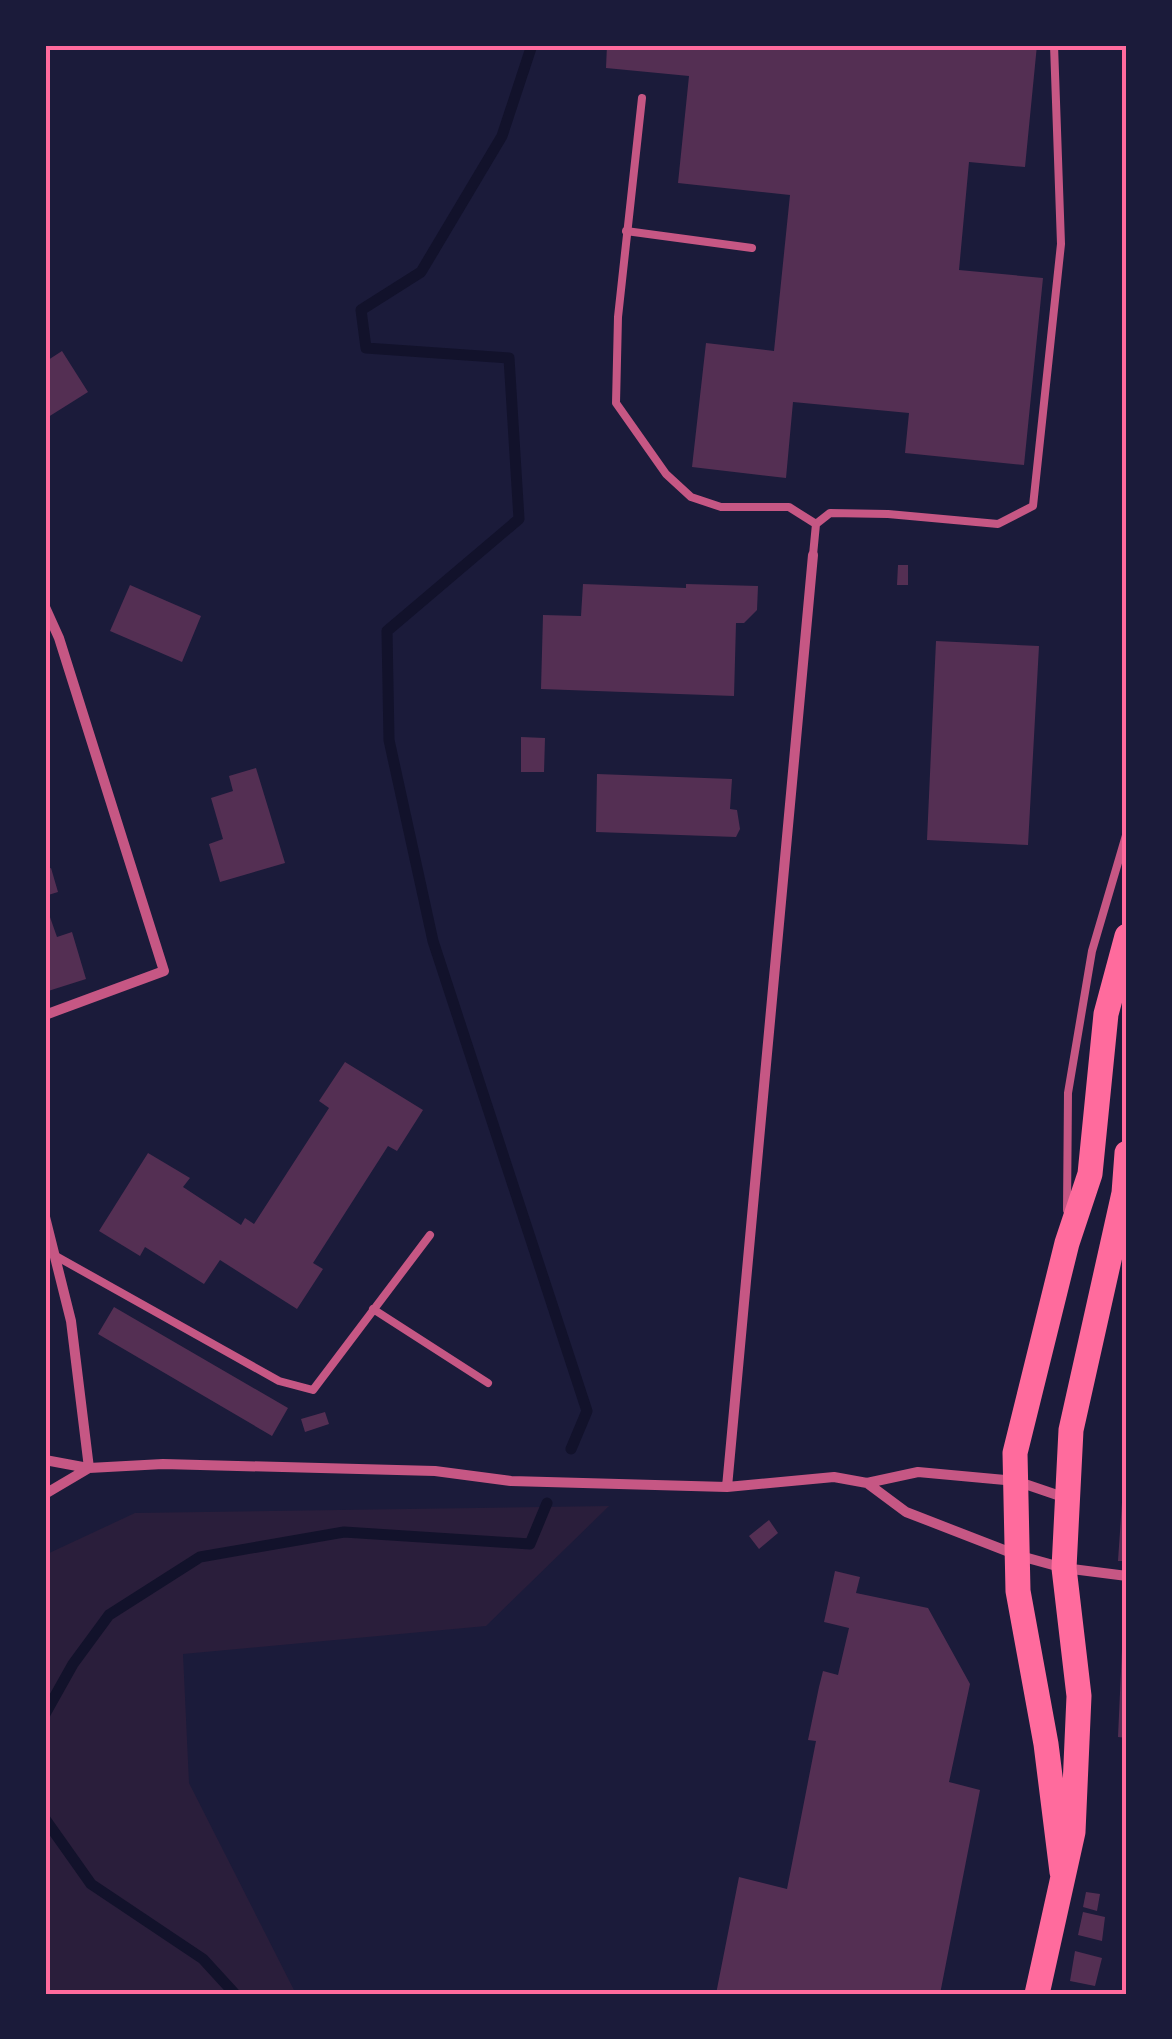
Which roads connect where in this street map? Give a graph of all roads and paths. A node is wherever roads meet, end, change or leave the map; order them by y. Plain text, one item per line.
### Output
1 (1054, 45) edge
2 (642, 98) dead end
3 (626, 230) junction
4 (752, 248) dead end
5 (816, 524) junction
6 (813, 556) joint
7 (45, 607) edge
8 (1127, 832) edge
9 (1127, 936) edge
10 (45, 1015) edge
11 (1127, 1153) edge
12 (45, 1217) edge
13 (430, 1235) dead end
14 (1067, 1243) junction
15 (54, 1255) junction
16 (374, 1310) junction
17 (488, 1382) dead end
18 (45, 1460) edge
19 (89, 1468) junction
20 (1016, 1481) junction
21 (867, 1483) junction
22 (727, 1488) junction
23 (45, 1494) edge
24 (1067, 1498) junction
25 (1016, 1555) junction
26 (1064, 1568) junction
27 (1127, 1576) edge
28 (1062, 1872) junction
29 (1037, 1994) edge

1 - 5 lane
2 - 3 lane
3 - 4 lane
3 - 5 lane
5 - 6 lane
6 - 22 street
7 - 10 street
8 - 14 lane
9 - 14 main road
11 - 24 main road
12 - 15 street
13 - 16 lane
14 - 20 main road
15 - 16 lane
15 - 19 street
16 - 17 lane
18 - 19 street
19 - 22 street
19 - 23 street
20 - 21 street
20 - 24 street
20 - 25 main road
21 - 22 street
21 - 25 street
24 - 26 main road
25 - 26 street
25 - 28 main road
26 - 27 street
26 - 28 main road
28 - 29 main road

